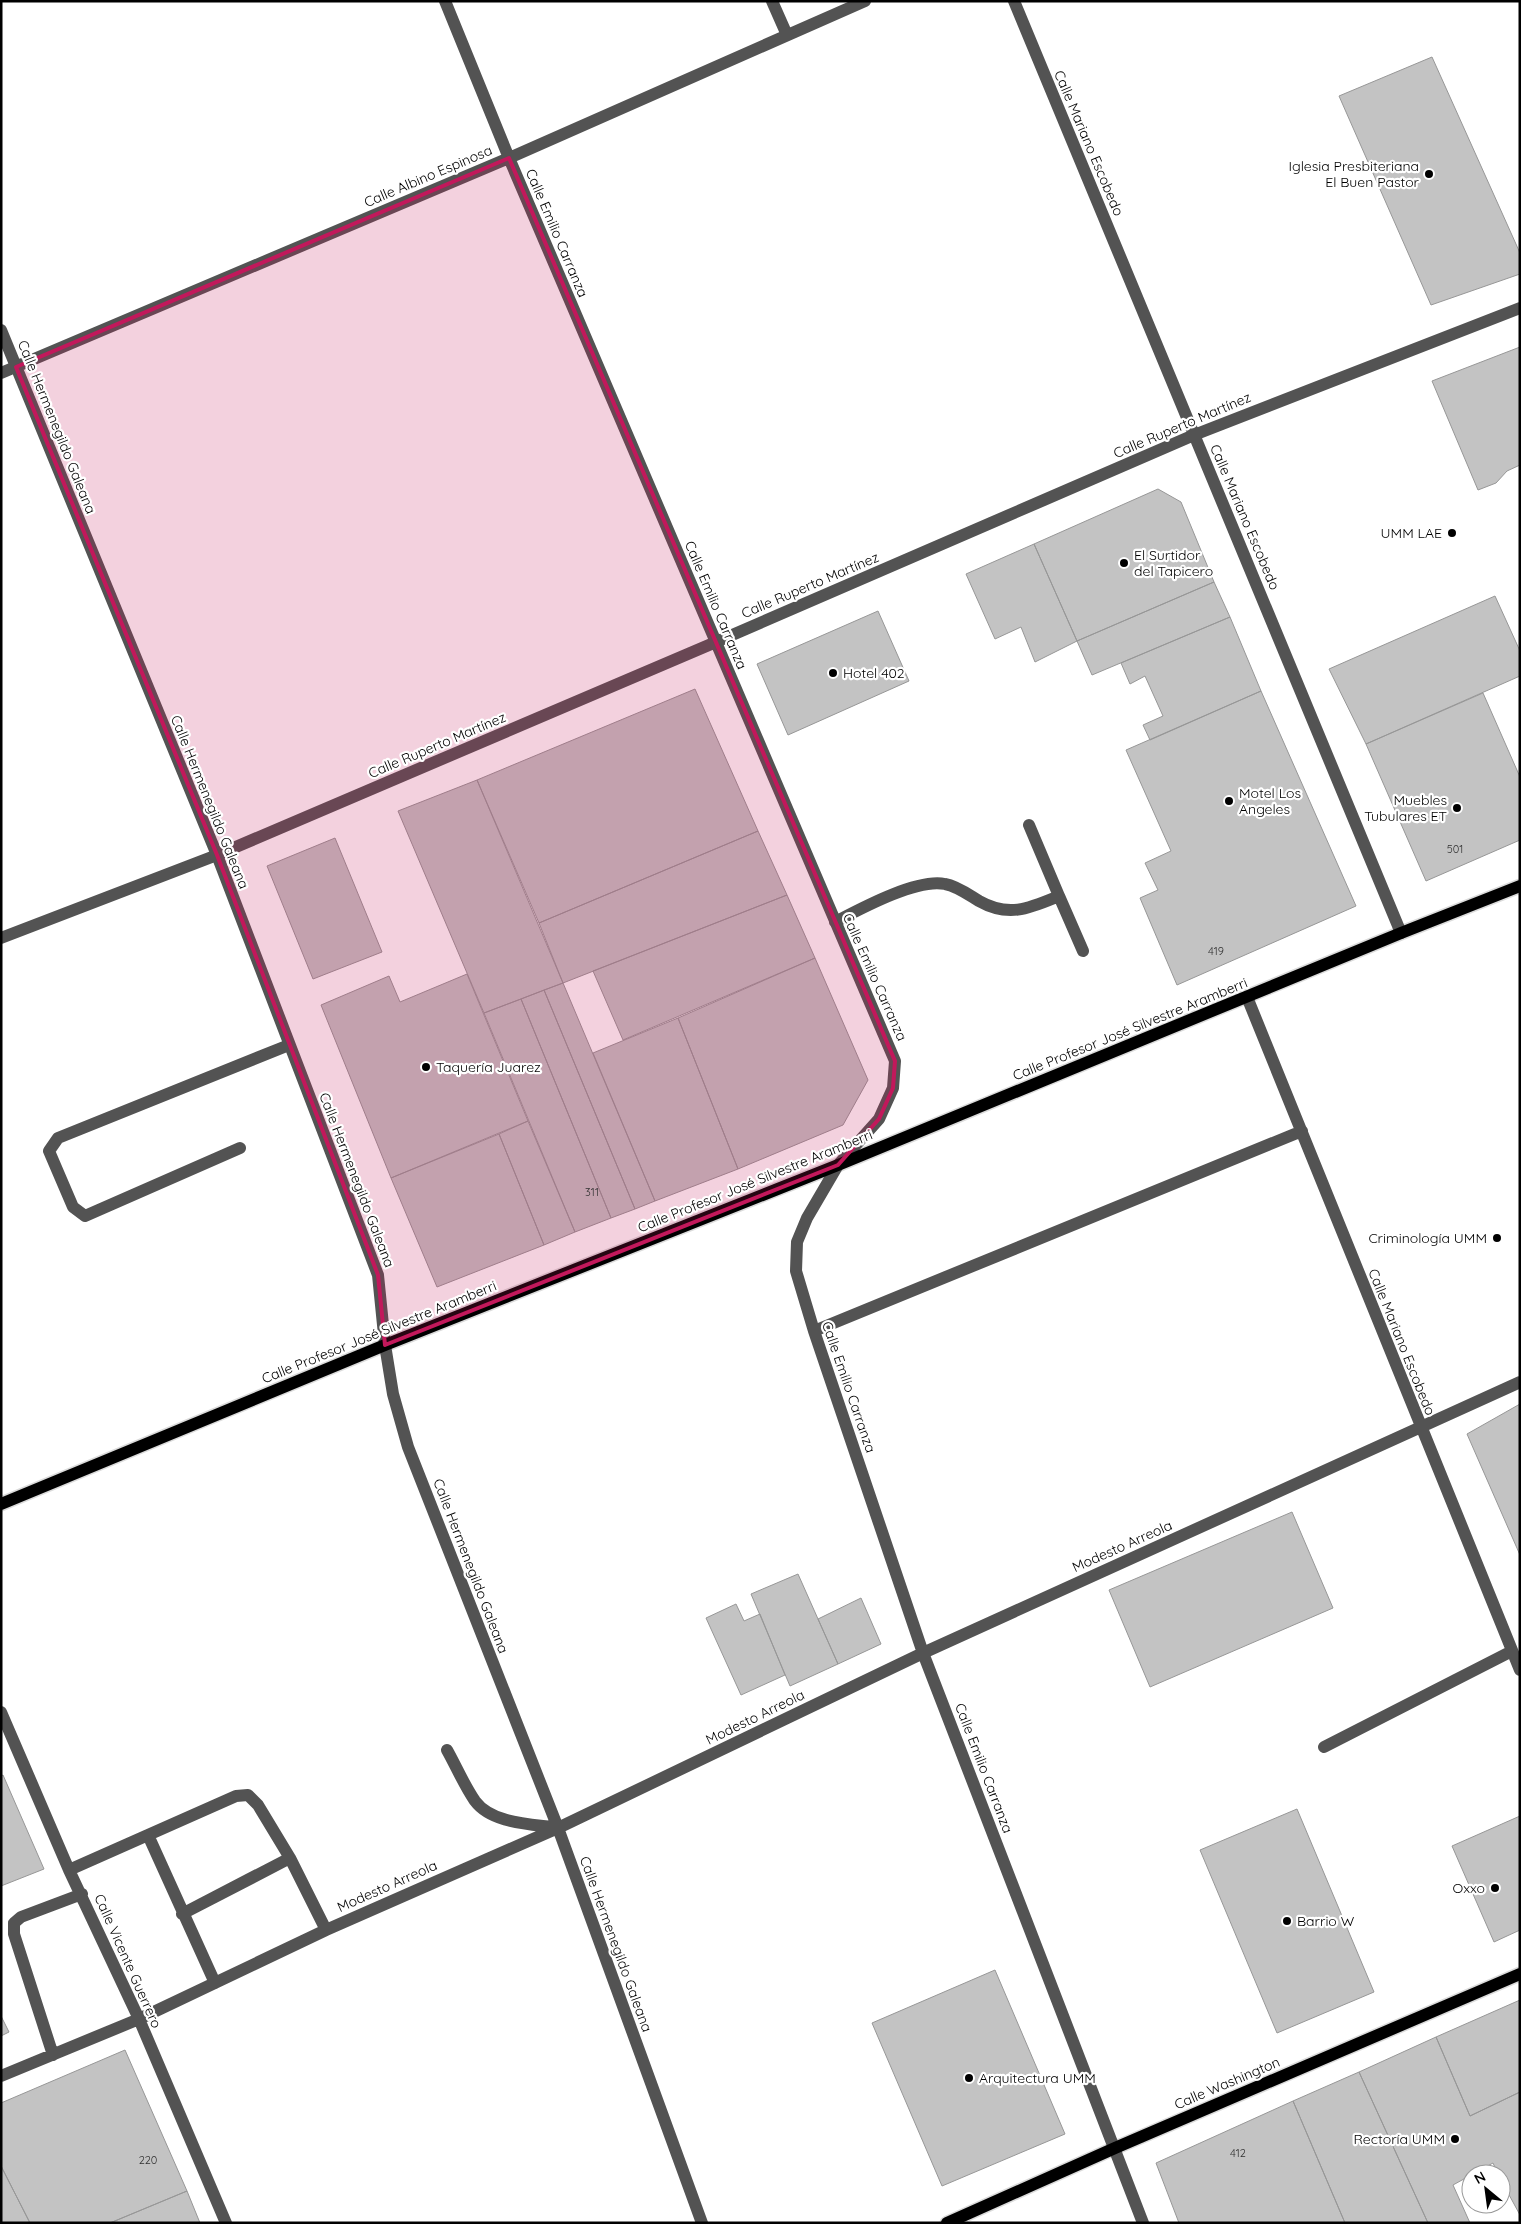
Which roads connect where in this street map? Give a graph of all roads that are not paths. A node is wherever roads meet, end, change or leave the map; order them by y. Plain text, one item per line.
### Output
1 (445, 1) edge
2 (772, 1) edge
3 (865, 1) edge
4 (1014, 1) edge
5 (787, 35) junction
6 (509, 158) junction
7 (1520, 308) edge
8 (1, 330) edge
9 (16, 367) junction
10 (1, 373) edge
11 (1194, 435) junction
12 (716, 642) junction
13 (1029, 825) dead end
14 (217, 855) junction
15 (1520, 886) edge
16 (1059, 896) junction
17 (834, 922) junction
18 (1401, 933) junction
19 (1, 938) edge
20 (1083, 951) dead end
21 (1247, 997) junction
22 (289, 1045) junction
23 (1302, 1131) junction
24 (240, 1148) dead end
25 (838, 1165) junction
26 (814, 1331) junction
27 (385, 1345) junction
28 (1520, 1382) edge
29 (1420, 1428) junction
30 (1, 1504) edge
31 (1512, 1651) junction
32 (924, 1653) junction
33 (1520, 1670) edge
34 (1, 1712) edge
35 (1324, 1747) dead end
36 (447, 1750) dead end
37 (558, 1828) junction
38 (148, 1835) junction
39 (290, 1858) junction
40 (69, 1870) junction
41 (82, 1894) junction
42 (182, 1914) junction
43 (326, 1930) junction
44 (1520, 1974) edge
45 (215, 1983) junction
46 (139, 2019) junction
47 (53, 2054) junction
48 (1, 2076) edge
49 (1115, 2148) junction
50 (226, 2223) edge
51 (702, 2223) edge
52 (947, 2223) edge
53 (1143, 2223) edge

1 - 6 street, Calle Emilio Carranza
2 - 5 street
3 - 5 street, Calle Albino Espinosa
4 - 11 street, Calle Mariano Escobedo
5 - 6 street, Calle Albino Espinosa
6 - 9 street, Calle Albino Espinosa
6 - 12 street, Calle Emilio Carranza
7 - 11 street, Calle Ruperto Martínez
8 - 9 street, Calle Hermenegildo Galeana
9 - 10 street, Calle Albino Espinosa
9 - 14 street, Calle Hermenegildo Galeana
11 - 12 street, Calle Ruperto Martínez
11 - 18 street, Calle Mariano Escobedo
12 - 14 street, Calle Ruperto Martínez
12 - 17 street, Calle Emilio Carranza
13 - 16 street
14 - 19 street, Calle Ruperto Martínez
14 - 22 street, Calle Hermenegildo Galeana
15 - 18 main road, Calle Profesor José Silvestre Aramberri
16 - 17 street
16 - 20 street
17 - 25 street, Calle Emilio Carranza
18 - 21 main road, Calle Profesor José Silvestre Aramberri
21 - 23 street, Calle Mariano Escobedo
21 - 25 main road, Calle Profesor José Silvestre Aramberri
22 - 24 street
22 - 27 street, Calle Hermenegildo Galeana
23 - 26 street
23 - 29 street, Calle Mariano Escobedo
25 - 26 street, Calle Emilio Carranza
25 - 27 main road, Calle Profesor José Silvestre Aramberri
26 - 32 street, Calle Emilio Carranza
27 - 30 main road, Calle Profesor José Silvestre Aramberri
27 - 37 street, Calle Hermenegildo Galeana
28 - 29 street, Modesto Arreola
29 - 31 street, Calle Mariano Escobedo
29 - 32 street, Modesto Arreola
31 - 33 street, Calle Mariano Escobedo
31 - 35 street
32 - 37 street, Modesto Arreola
32 - 49 street, Calle Emilio Carranza
34 - 40 street, Calle Vicente Guerrero
36 - 37 street
37 - 43 street, Modesto Arreola
37 - 51 street, Calle Hermenegildo Galeana
38 - 39 street
38 - 40 street
38 - 42 street
39 - 42 street
39 - 43 street
40 - 41 street, Calle Vicente Guerrero
41 - 46 street, Calle Vicente Guerrero
41 - 47 street
42 - 45 street
43 - 45 street, Modesto Arreola
44 - 49 main road, Calle Washington
45 - 46 street, Modesto Arreola
46 - 47 street, Modesto Arreola
46 - 50 street, Calle Vicente Guerrero
47 - 48 street, Modesto Arreola
49 - 52 main road, Calle Washington
49 - 53 street, Calle Emilio Carranza

